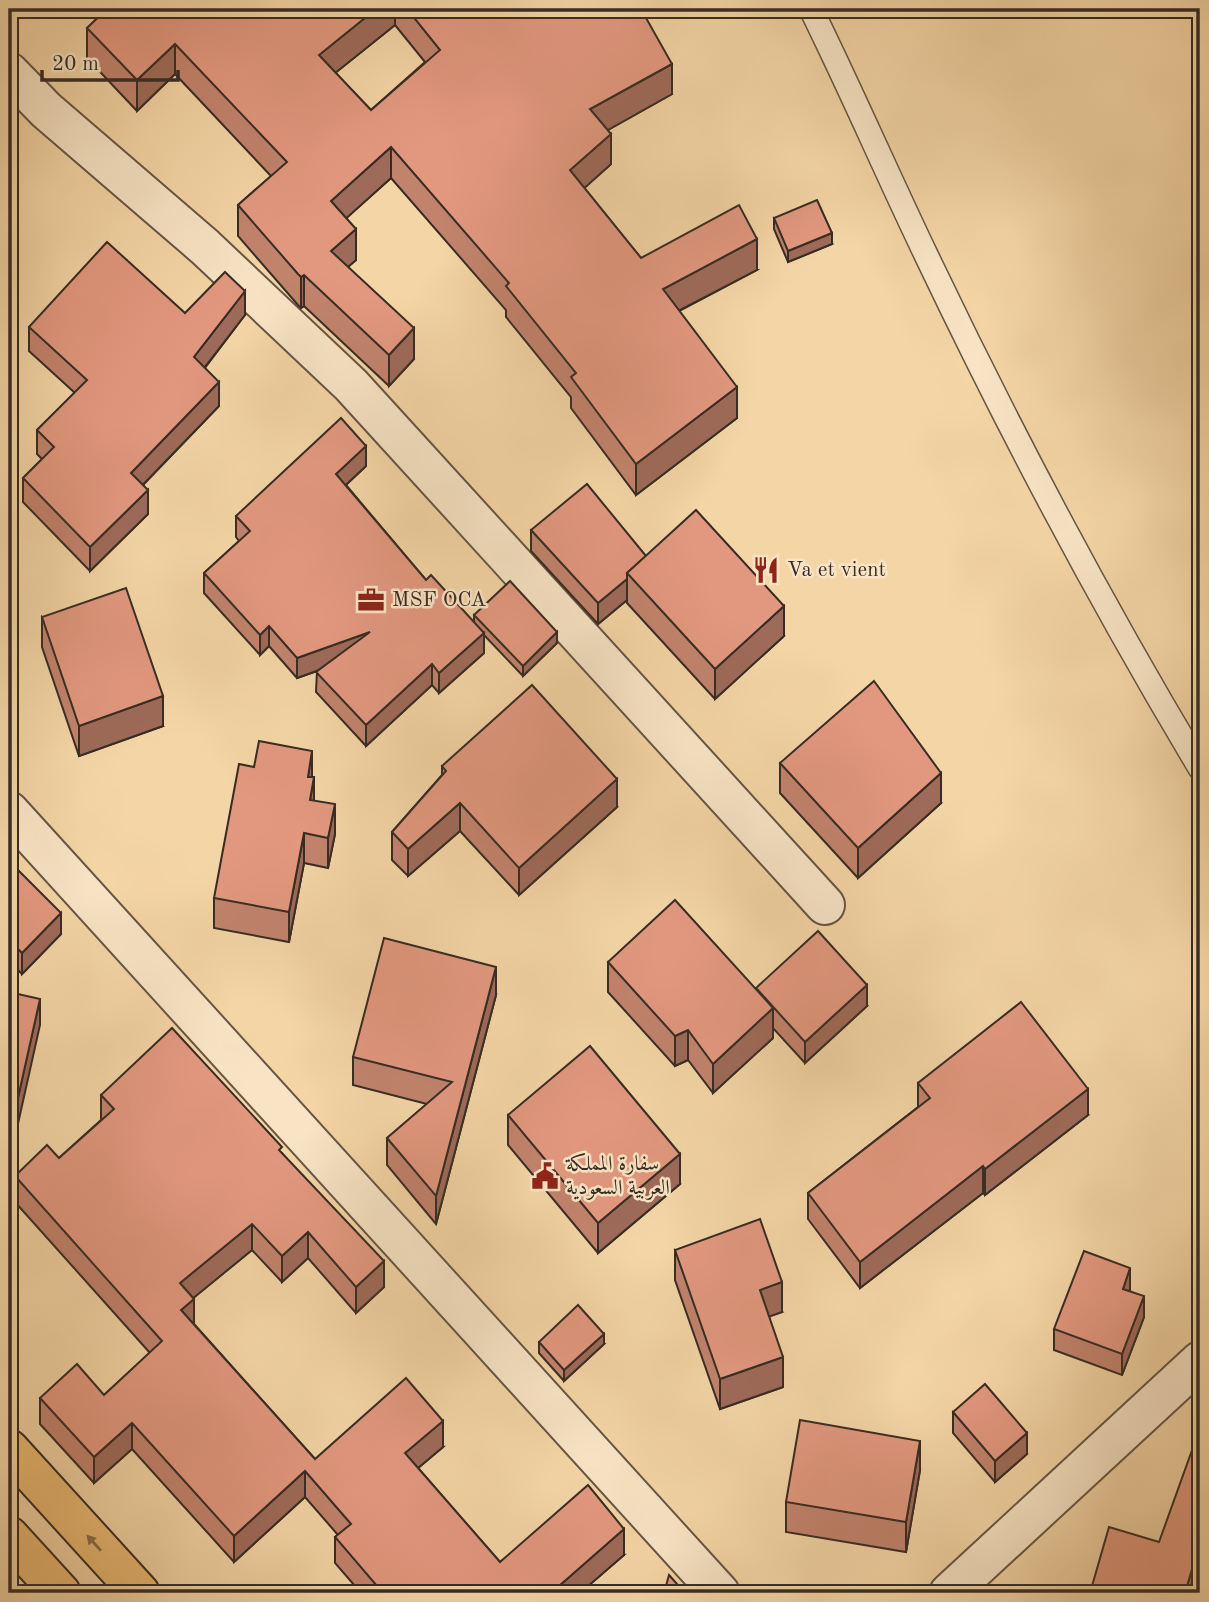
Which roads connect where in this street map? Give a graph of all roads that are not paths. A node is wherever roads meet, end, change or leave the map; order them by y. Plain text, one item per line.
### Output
1 (811, 9) edge
2 (9, 72) edge
3 (1200, 768) edge
4 (9, 811) edge
5 (825, 905) dead end
6 (1200, 1361) edge
7 (9, 1449) edge
8 (9, 1536) edge
9 (61, 1593) edge
10 (140, 1593) edge
11 (720, 1593) edge
12 (948, 1593) edge

1 - 3 lane
2 - 5 street
4 - 11 street
6 - 12 street
10 -> 7 main road
8 - 9 main road

